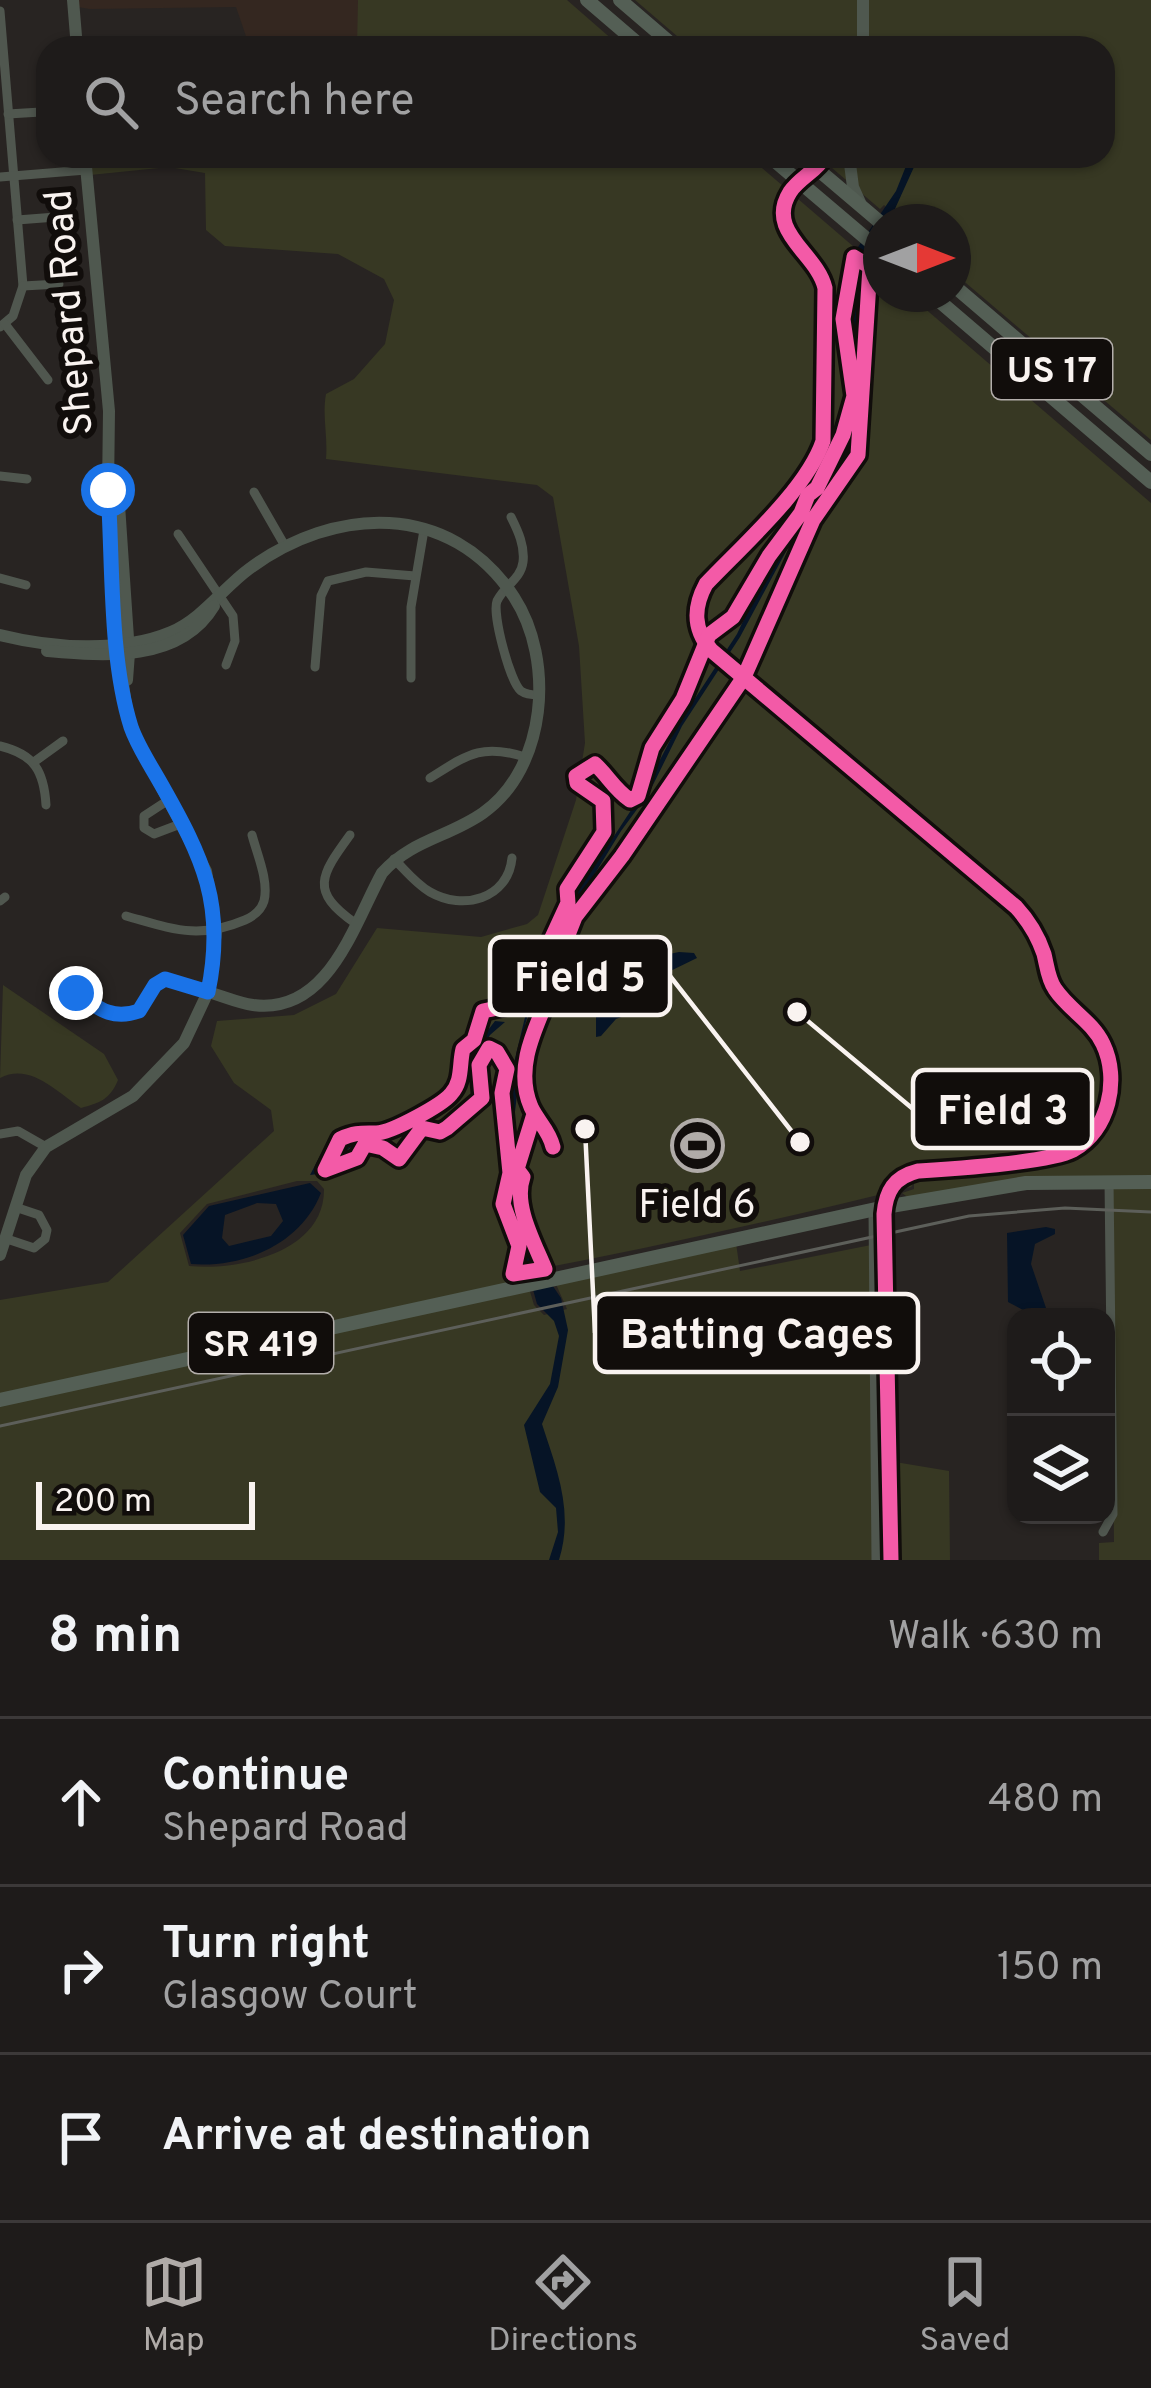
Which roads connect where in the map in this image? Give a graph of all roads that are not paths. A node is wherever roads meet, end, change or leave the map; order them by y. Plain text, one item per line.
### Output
1 (73, 0) edge
2 (586, 0) edge
3 (620, 0) edge
4 (863, 0) edge
5 (0, 11) edge
6 (76, 36) edge
7 (629, 36) edge
8 (662, 36) edge
9 (863, 36) edge
10 (1, 38) edge
11 (36, 112) edge
12 (8, 114) junction
13 (55, 168) edge
14 (85, 168) edge
15 (783, 168) edge
16 (816, 168) edge
17 (840, 168) edge
18 (850, 168) edge
19 (6, 176) edge
20 (793, 176) junction
21 (832, 181) junction
22 (864, 204) edge
23 (863, 207) edge
24 (56, 217) dead end
25 (17, 220) junction
26 (844, 220) junction
27 (863, 236) edge
28 (59, 284) dead end
29 (23, 286) junction
30 (971, 299) edge
31 (952, 312) edge
32 (2, 325) edge
33 (48, 380) dead end
34 (1151, 454) edge
35 (0, 476) edge
36 (27, 479) dead end
37 (1151, 482) edge
38 (254, 492) dead end
39 (511, 517) dead end
40 (424, 530) junction
41 (178, 534) dead end
42 (285, 545) junction
43 (415, 576) junction
44 (0, 578) edge
45 (26, 585) dead end
46 (508, 588) junction
47 (220, 595) junction
48 (0, 639) edge
49 (124, 648) junction
50 (226, 665) dead end
51 (316, 667) dead end
52 (411, 678) dead end
53 (539, 695) junction
54 (63, 742) dead end
55 (0, 746) edge
56 (525, 757) junction
57 (34, 762) junction
58 (430, 778) dead end
59 (170, 799) junction
60 (46, 805) dead end
61 (184, 823) junction
62 (252, 835) dead end
63 (350, 835) dead end
64 (512, 858) dead end
65 (394, 859) junction
66 (126, 916) dead end
67 (355, 923) junction
68 (216, 932) junction
69 (78, 992) dead end
70 (208, 992) junction
71 (0, 1134) edge
72 (46, 1147) junction
73 (1109, 1181) junction
74 (1151, 1182) edge
75 (18, 1208) junction
76 (873, 1209) junction
77 (7, 1239) junction
78 (0, 1255) edge
79 (0, 1400) edge
80 (1103, 1532) dead end
81 (876, 1560) edge

1 - 6 street
2 - 7 main road
3 - 8 main road
4 - 9 street
5 - 10 street
10 - 12 street
11 - 12 street
12 - 19 street
13 - 19 street
14 - 49 street, Shepard Road
15 - 20 main road
16 - 21 main road
17 - 21 street
18 - 22 street
19 - 25 street
20 - 21 main road
20 - 26 main road
21 - 23 main road
21 - 26 main road
24 - 25 street
25 - 29 street
26 - 27 main road
28 - 29 street
29 - 32 street
30 - 34 main road, US 17
31 - 37 main road, US 17
32 - 33 street
35 - 36 street
38 - 42 street
39 - 46 street
40 - 42 street
40 - 43 street
40 - 46 street
41 - 47 street
42 - 47 street
43 - 51 street
43 - 52 street
44 - 45 street
46 - 53 street
46 - 53 street
47 - 49 street
47 - 50 street
48 - 49 street
49 - 59 street, Shepard Road
53 - 56 street
54 - 57 street
55 - 57 street
56 - 58 street
56 - 65 street
57 - 60 street
59 - 61 street, Shepard Road
59 - 61 street
61 - 68 street, Shepard Road
62 - 68 street
63 - 67 street
64 - 65 street
65 - 67 street
66 - 68 street
67 - 70 street
68 - 70 street, Shepard Road
69 - 70 street
70 - 72 street, Shepard Road
71 - 72 street
72 - 75 street
73 - 74 main road, SR 419
73 - 76 main road, SR 419
73 - 80 street
75 - 77 street
75 - 77 street
76 - 79 main road, SR 419
76 - 81 street
77 - 78 street

